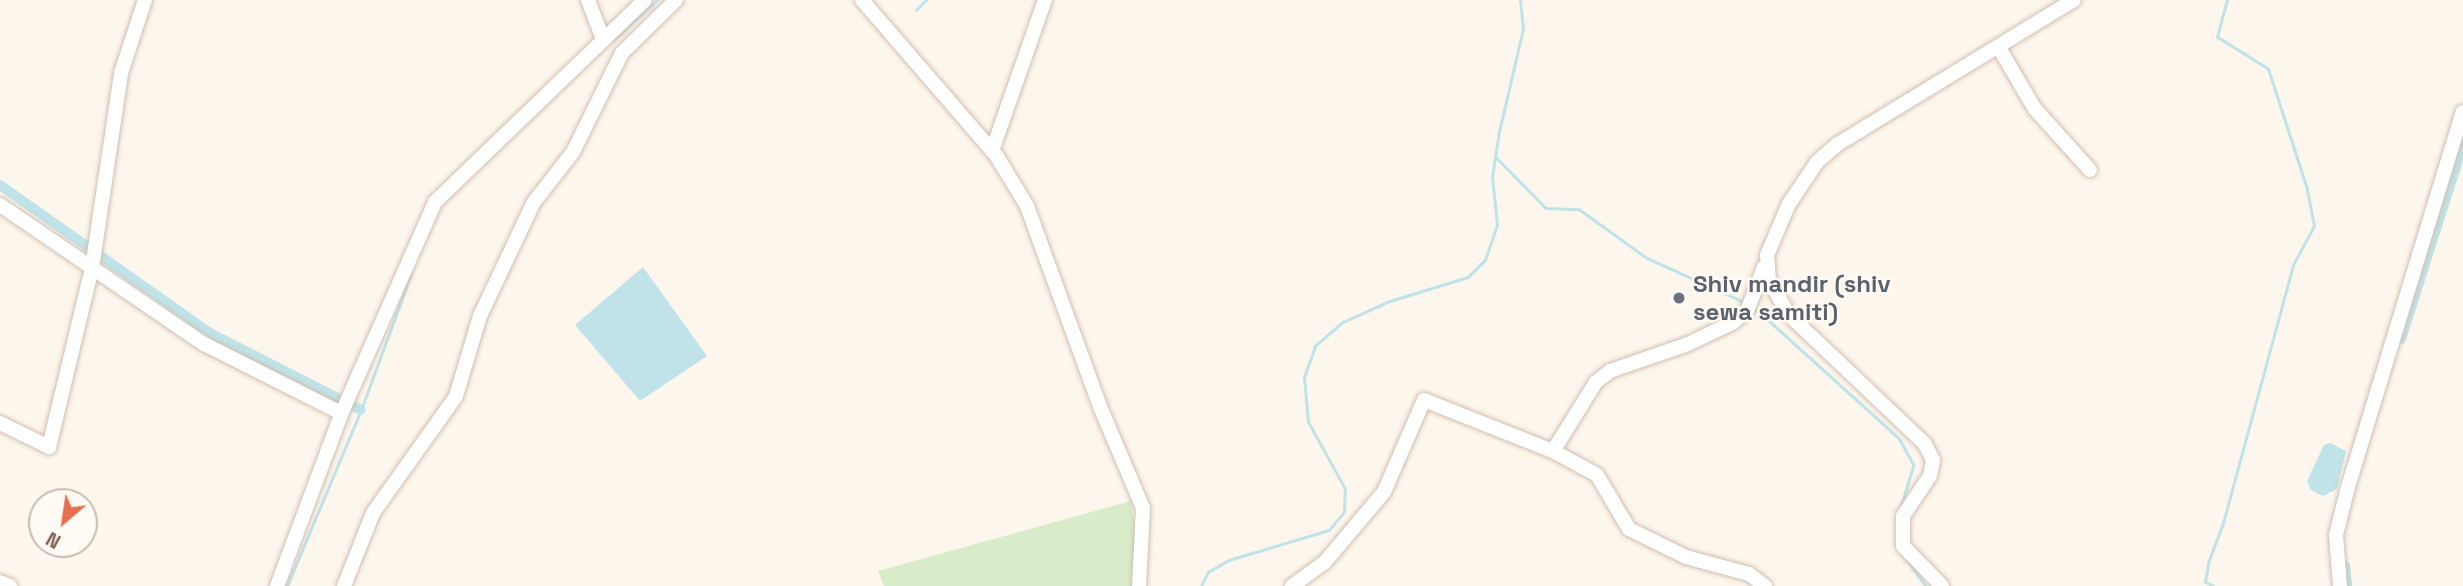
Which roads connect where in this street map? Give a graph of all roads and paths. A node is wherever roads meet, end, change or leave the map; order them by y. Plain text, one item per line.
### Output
1 (145, 0) edge
2 (589, 0) edge
3 (645, 0) edge
4 (676, 0) edge
5 (862, 0) edge
6 (1045, 0) edge
7 (2074, 0) edge
8 (603, 39) junction
9 (1999, 48) junction
10 (2463, 112) edge
11 (992, 151) junction
12 (2090, 170) dead end
13 (0, 205) edge
14 (1767, 256) junction
15 (92, 267) junction
16 (342, 412) junction
17 (0, 423) edge
18 (1553, 451) junction
19 (0, 582) edge
20 (10, 586) edge
21 (277, 586) edge
22 (344, 586) edge
23 (1139, 586) edge
24 (1292, 586) edge
25 (1765, 586) edge
26 (1942, 586) edge
27 (2340, 586) edge

1 - 15 street
2 - 8 street
3 - 8 street
4 - 22 street
5 - 11 street
6 - 11 street
7 - 9 street
8 - 16 street
9 - 12 street
9 - 14 street
10 - 27 street
11 - 23 street
13 - 15 street
14 - 18 street
14 - 26 street
15 - 16 street
15 - 17 street
16 - 21 street
18 - 24 street
18 - 25 street
19 - 20 street

